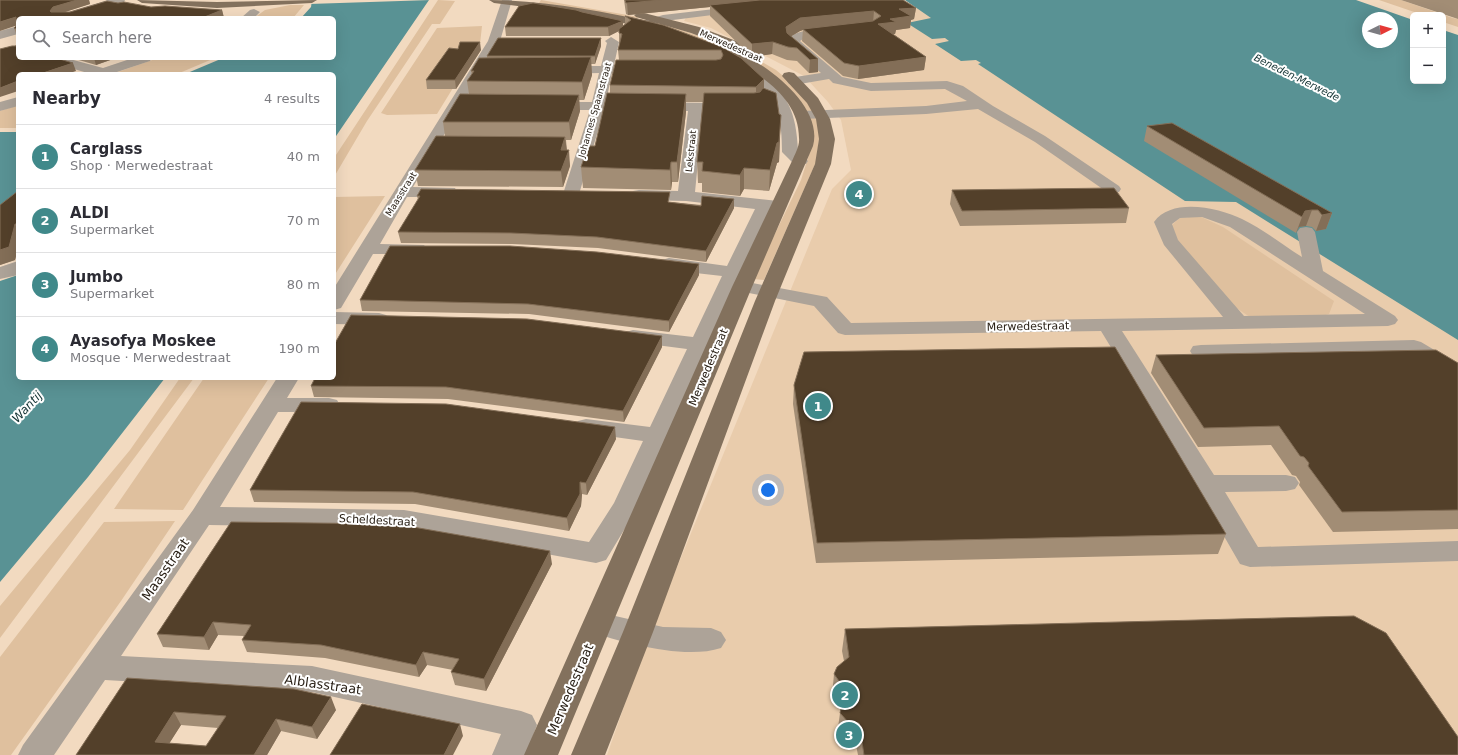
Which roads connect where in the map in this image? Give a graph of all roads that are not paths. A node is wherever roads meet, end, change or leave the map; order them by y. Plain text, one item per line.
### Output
1 (120, 0) edge
2 (142, 0) edge
3 (268, 0) edge
4 (312, 0) edge
5 (504, 0) edge
6 (292, 1) edge
7 (543, 2) edge
8 (748, 8) edge
9 (587, 12) junction
10 (67, 16) edge
11 (500, 22) junction
12 (651, 22) junction
13 (843, 31) edge
14 (16, 32) edge
15 (624, 34) edge
16 (685, 40) edge
17 (494, 41) junction
18 (509, 41) edge
19 (595, 41) edge
20 (611, 41) junction
21 (2, 43) edge
22 (702, 46) edge
23 (58, 60) edge
24 (140, 60) edge
25 (607, 69) junction
26 (654, 69) edge
27 (553, 70) edge
28 (98, 72) edge
29 (104, 72) edge
30 (831, 75) junction
31 (794, 81) junction
32 (16, 102) edge
33 (981, 104) junction
34 (455, 105) junction
35 (471, 105) edge
36 (534, 106) edge
37 (598, 106) junction
38 (696, 106) junction
39 (0, 107) edge
40 (747, 107) edge
41 (818, 115) junction
42 (800, 161) junction
43 (1113, 189) edge
44 (402, 192) junction
45 (466, 192) edge
46 (571, 194) edge
47 (622, 195) edge
48 (686, 196) junction
49 (772, 205) junction
50 (1306, 232) dead end
51 (367, 249) junction
52 (436, 250) edge
53 (650, 262) edge
54 (16, 269) edge
55 (1314, 270) junction
56 (0, 273) edge
57 (737, 280) junction
58 (769, 292) junction
59 (336, 301) edge
60 (336, 318) edge
61 (396, 319) edge
62 (1239, 323) junction
63 (1108, 325) junction
64 (614, 333) edge
65 (699, 344) junction
66 (1201, 351) dead end
67 (1458, 374) edge
68 (287, 380) edge
69 (272, 405) junction
70 (348, 406) edge
71 (564, 423) edge
72 (658, 436) junction
73 (1286, 483) dead end
74 (1207, 484) junction
75 (626, 505) junction
76 (202, 516) junction
77 (638, 531) junction
78 (1458, 551) edge
79 (596, 553) joint
80 (598, 623) junction
81 (638, 632) junction
82 (711, 640) dead end
83 (98, 666) junction
84 (35, 755) edge
85 (509, 755) edge
86 (541, 755) edge
87 (588, 755) edge

1 - 10 street
2 - 6 main road
3 - 6 main road
4 - 6 main road
5 - 7 main road, Merwedestraat
5 - 11 street, Maasstraat
7 - 9 main road, Merwedestraat
7 - 11 street
7 - 12 main road, Merwedestraat
8 - 12 street
9 - 12 main road, Merwedestraat
9 - 16 street, Merwedestraat
11 - 17 street, Maasstraat
12 - 31 main road, Merwedestraat
12 - 41 main road, Merwedestraat
13 - 30 street
14 - 21 street
15 - 20 street
17 - 18 street
17 - 34 street, Maasstraat
19 - 20 street
20 - 25 street, Johannes Spaanstraat
22 - 42 street, Merwedestraat
23 - 28 street
24 - 29 street
25 - 26 street
25 - 27 street
25 - 37 street, Johannes Spaanstraat
30 - 31 street
30 - 33 street
31 - 41 main road, Merwedestraat
32 - 39 street
33 - 41 street
33 - 43 street
34 - 35 street
34 - 44 street, Maasstraat
36 - 37 street
37 - 38 street
37 - 46 street, Johannes Spaanstraat
38 - 40 street
38 - 48 street, Lekstraat
41 - 42 main road, Merwedestraat
41 - 58 main road, Merwedestraat
42 - 49 main road, Merwedestraat
44 - 45 street
44 - 51 street, Maasstraat
47 - 48 street
48 - 49 street
49 - 57 street, Merwedestraat
50 - 55 street
51 - 52 street
51 - 59 street, Maasstraat
53 - 57 street
54 - 56 street
55 - 62 street, Merwedestraat
55 - 62 street
57 - 58 street
57 - 65 street, Merwedestraat
57 - 77 main road, Merwedestraat
58 - 63 street, Merwedestraat
58 - 81 main road, Merwedestraat
60 - 61 street
62 - 63 street, Merwedestraat
63 - 74 street
64 - 65 street
65 - 72 street, Merwedestraat
66 - 67 street
68 - 69 street, Maasstraat
69 - 70 street
69 - 76 street, Maasstraat
71 - 72 street
72 - 75 street, Merwedestraat
73 - 74 street
74 - 78 street
75 - 77 street
75 - 79 street, Merwedestraat
76 - 79 street, Scheldestraat
76 - 83 street, Maasstraat
77 - 80 main road, Merwedestraat
80 - 81 street
80 - 86 main road, Merwedestraat
81 - 82 street
81 - 87 main road, Merwedestraat
83 - 84 street, Maasstraat
83 - 85 street, Alblasstraat

